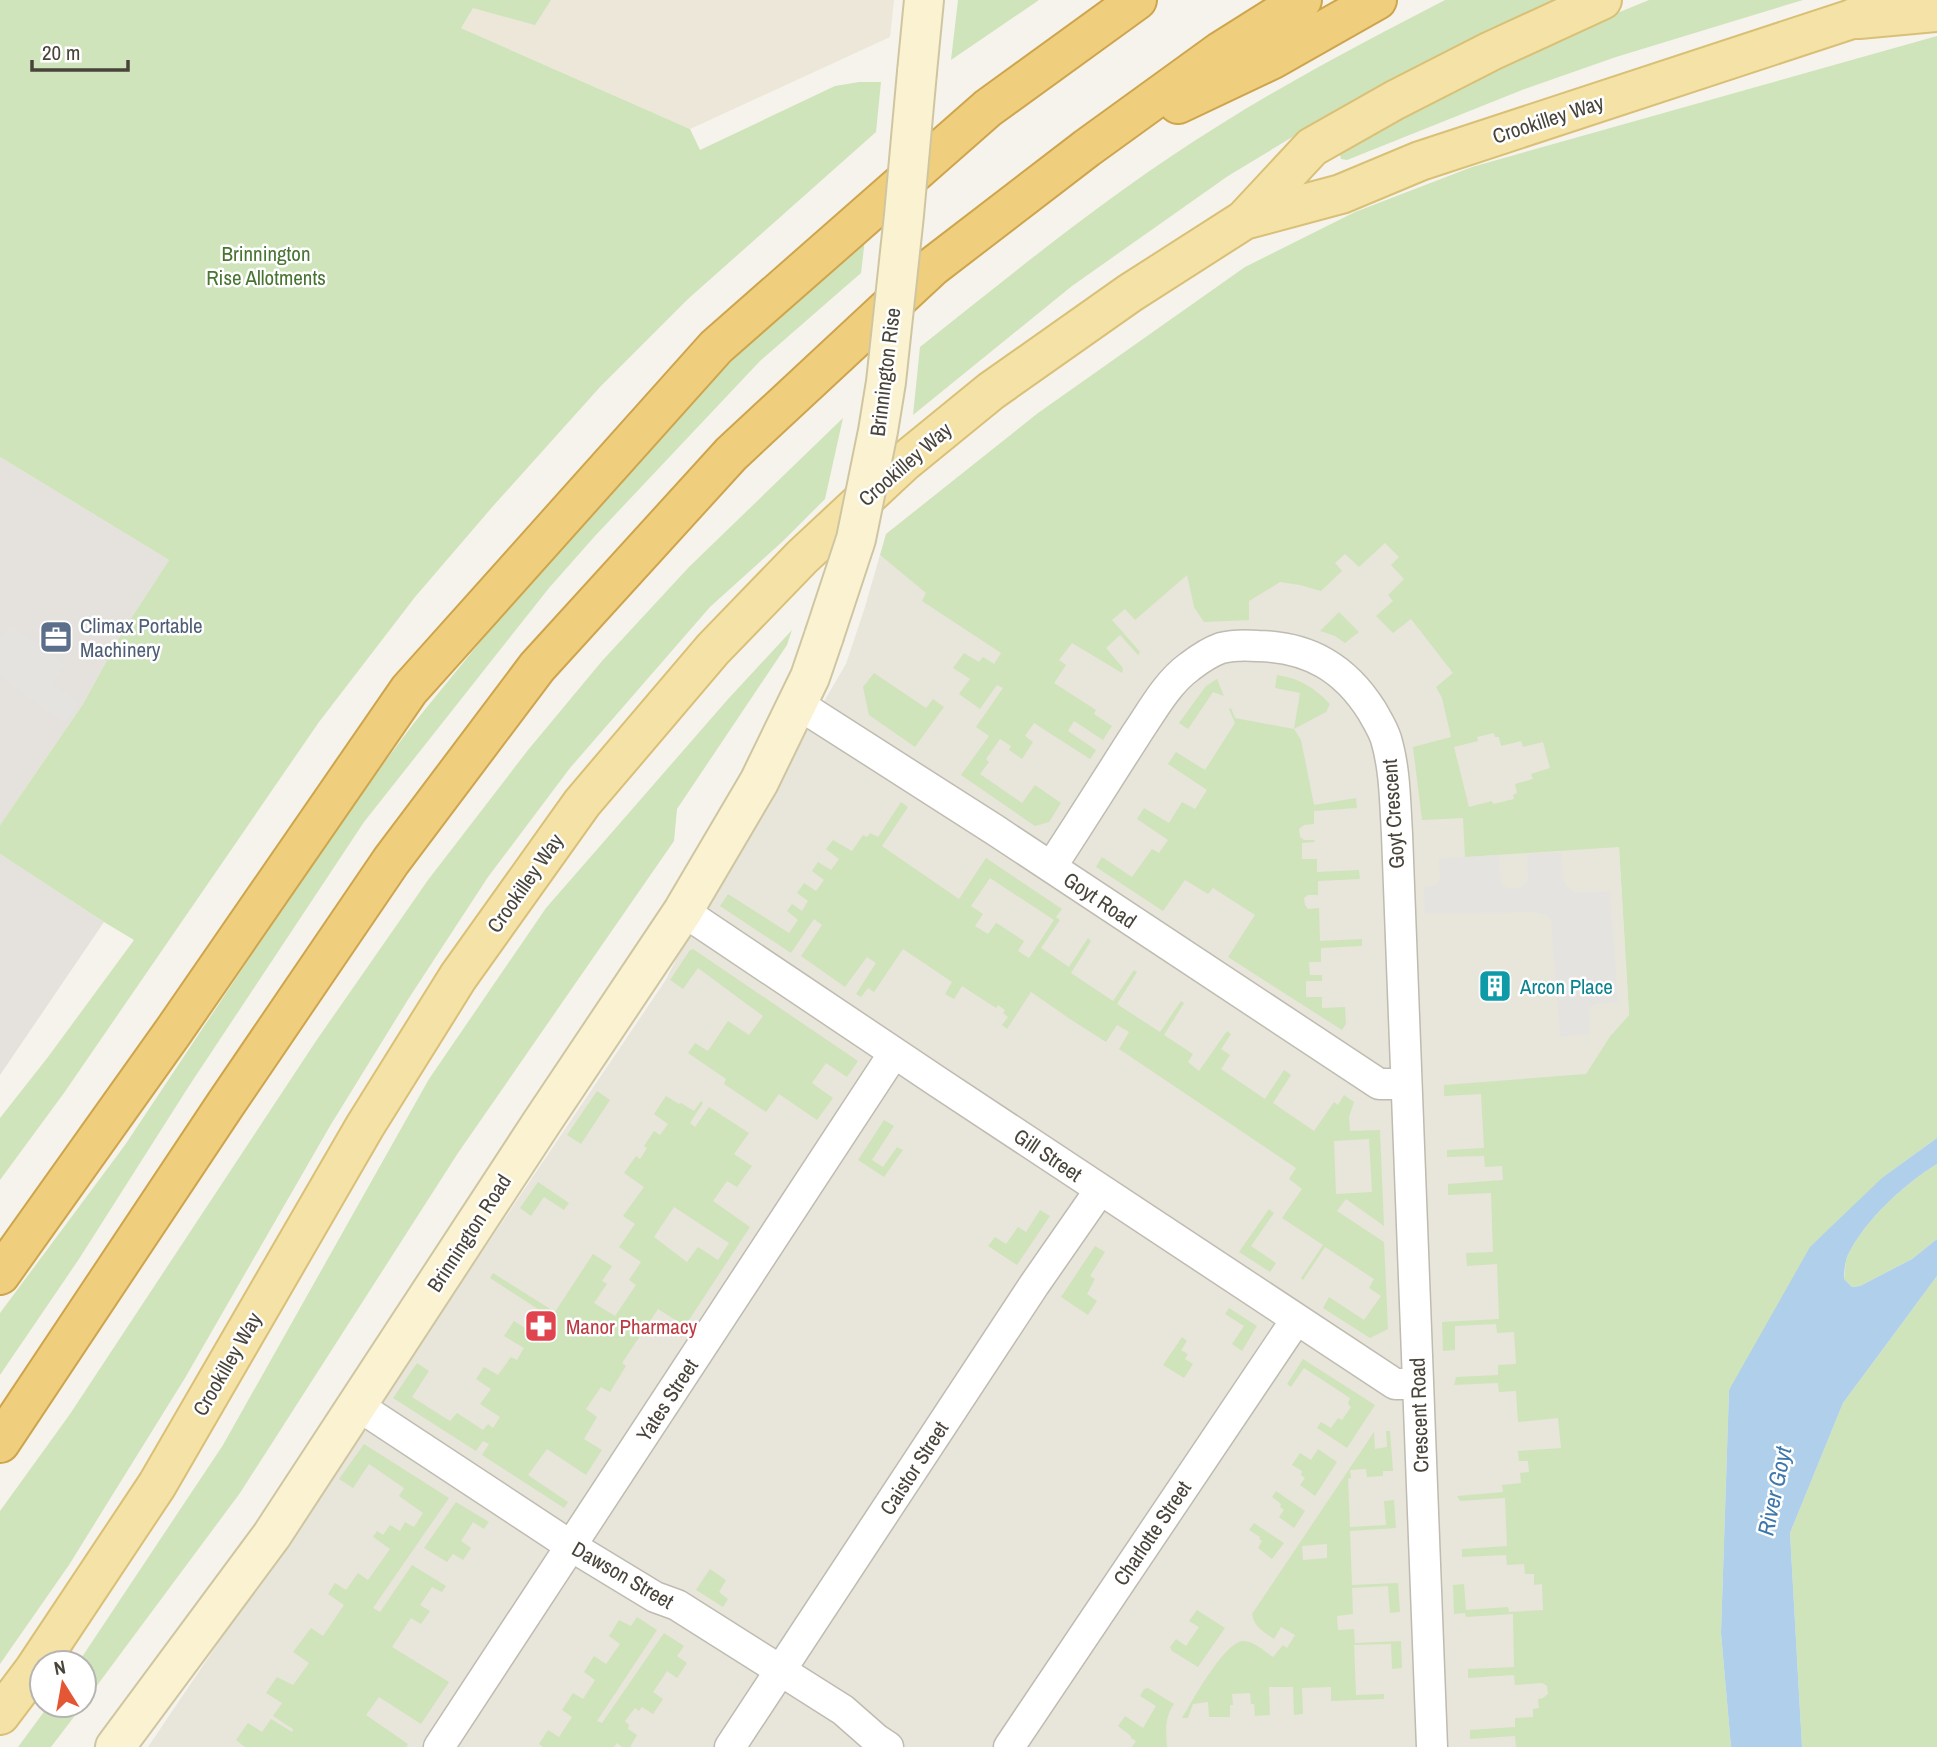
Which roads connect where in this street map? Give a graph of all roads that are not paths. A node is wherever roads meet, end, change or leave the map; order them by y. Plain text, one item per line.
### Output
1 (924, 0) edge
2 (1137, 0) edge
3 (1302, 0) edge
4 (1377, 0) edge
5 (1602, 0) edge
6 (1889, 0) edge
7 (1937, 12) edge
8 (1852, 19) junction
9 (1087, 148) junction
10 (1244, 220) junction
11 (797, 704) junction
12 (1051, 867) junction
13 (683, 911) junction
14 (894, 1052) junction
15 (1406, 1083) junction
16 (1100, 1190) junction
17 (0, 1276) edge
18 (1296, 1320) junction
19 (1418, 1384) junction
20 (357, 1405) junction
21 (0, 1443) edge
22 (571, 1546) junction
23 (780, 1672) junction
24 (0, 1715) edge
25 (115, 1747) edge
26 (439, 1747) edge
27 (730, 1747) edge
28 (888, 1747) edge
29 (1009, 1747) edge
30 (1432, 1747) edge

1 - 11 street, Brinnington Rise, bridge
2 - 17 highway
3 - 9 highway
4 - 9 highway
5 - 10 main road, Crookilley Way
6 - 8 main road, Crookilley Way
7 - 8 main road, Crookilley Way
8 - 10 main road, Crookilley Way
9 - 21 highway
10 - 24 main road, Crookilley Way
11 - 12 street, Goyt Road
11 - 13 street, Brinnington Road
12 - 15 street, Goyt Road
12 - 15 street, Goyt Crescent
13 - 14 street, Gill Street
13 - 20 street, Brinnington Road
14 - 16 street, Gill Street
14 - 22 street, Yates Street
15 - 19 street, Crescent Road
16 - 18 street, Gill Street
16 - 23 street, Caistor Street
18 - 19 street, Gill Street
18 - 29 street, Charlotte Street
19 - 30 street, Crescent Road
20 - 22 street, Dawson Street
20 - 25 street, Brinnington Road
22 - 23 street, Dawson Street
22 - 26 street, Yates Street
23 - 27 street, Caistor Street
23 - 28 street, Dawson Street

